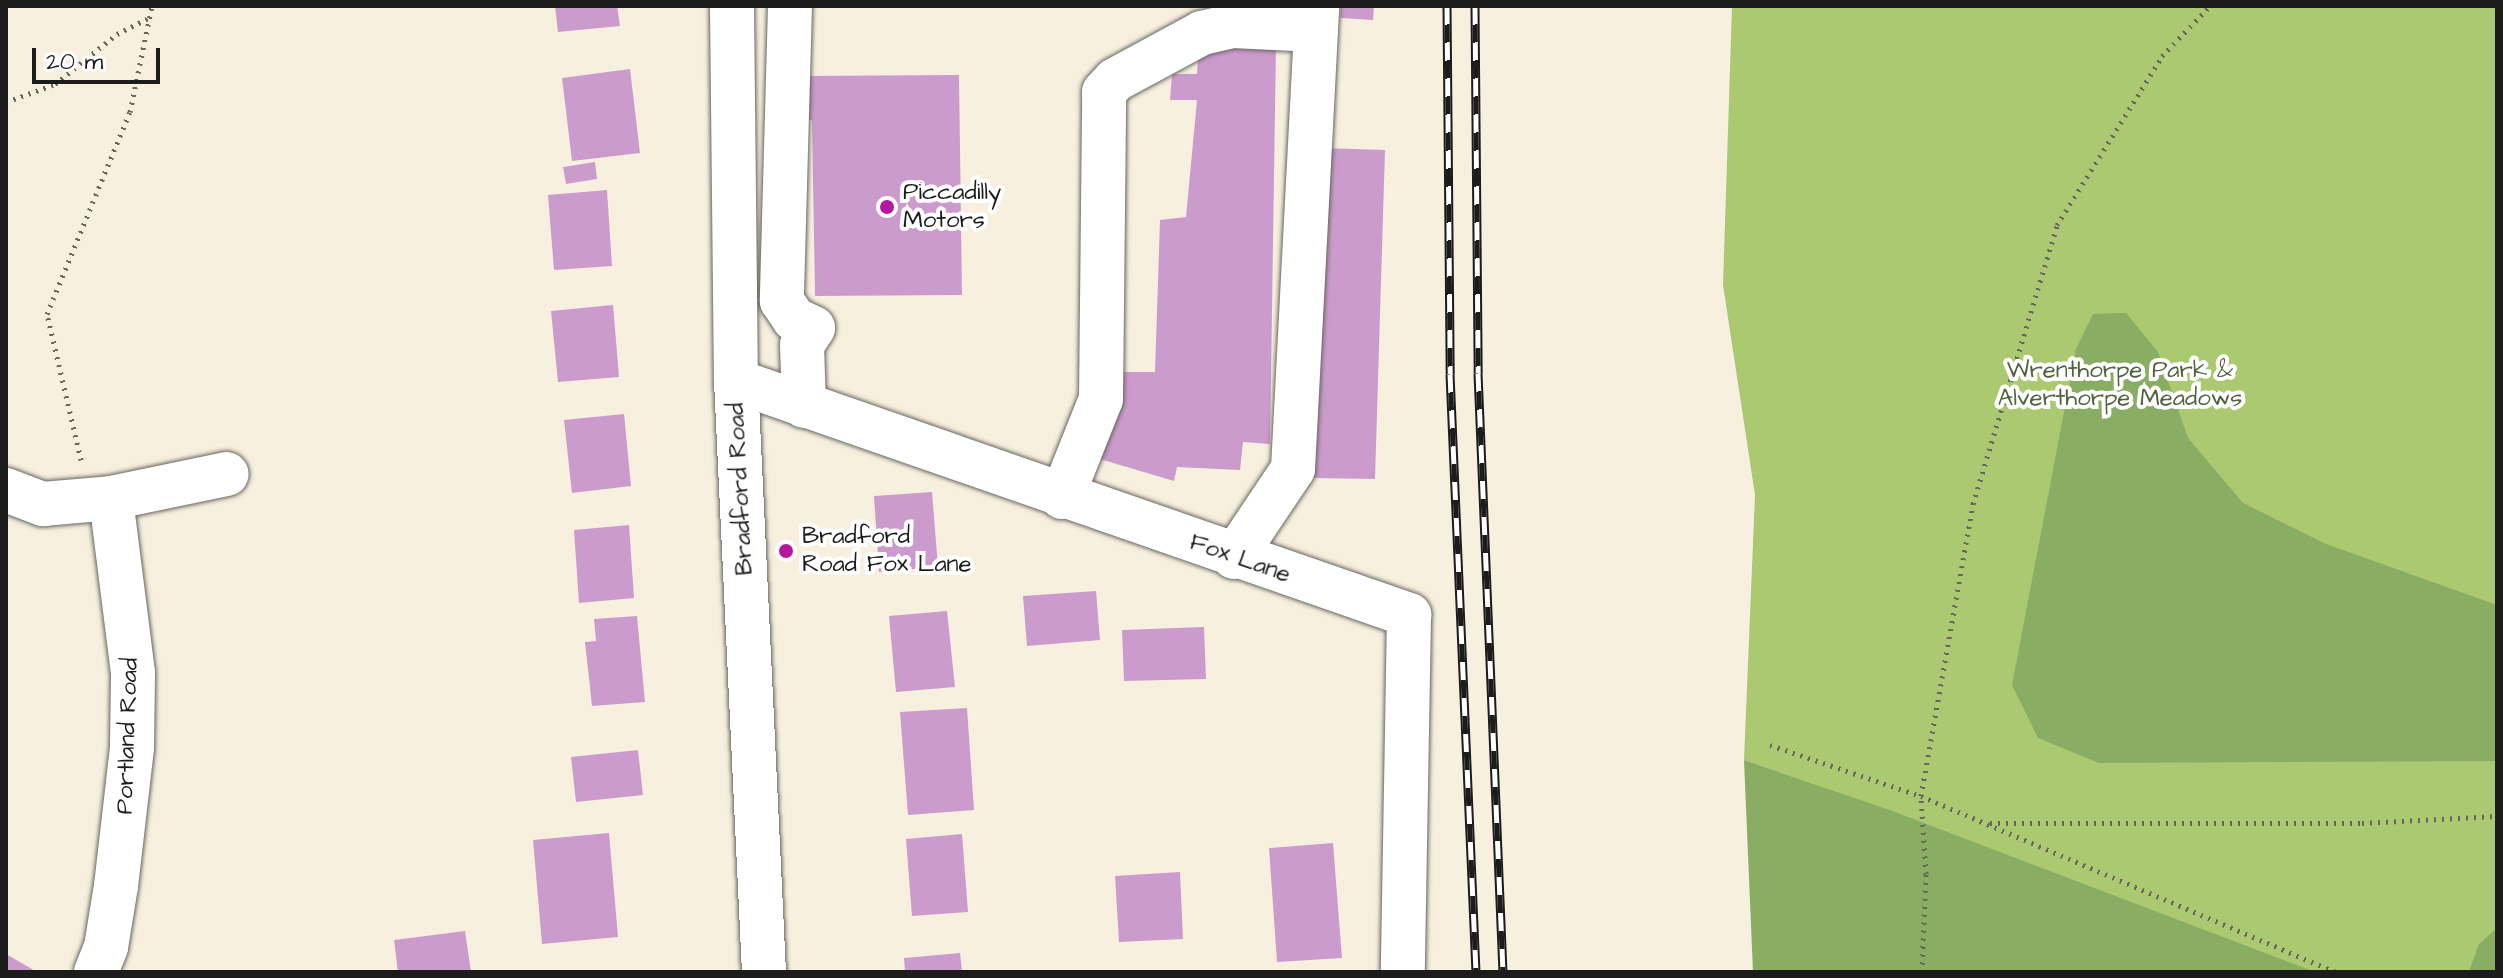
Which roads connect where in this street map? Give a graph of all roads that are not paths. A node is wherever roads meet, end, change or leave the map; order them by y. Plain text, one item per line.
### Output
1 (732, 6) edge
2 (790, 6) edge
3 (1317, 18) edge
4 (736, 381) junction
5 (804, 406) junction
6 (227, 474) dead end
7 (6, 490) edge
8 (1062, 497) junction
9 (101, 499) junction
10 (1234, 557) junction
11 (96, 972) edge
12 (764, 972) edge
13 (1403, 972) edge

1 - 4 street, Bradford Road
2 - 5 street
3 - 8 street
3 - 10 street
4 - 5 street, Fox Lane
4 - 12 street, Bradford Road
5 - 8 street, Fox Lane
6 - 9 street
7 - 9 street
8 - 10 street, Fox Lane
9 - 11 street, Portland Road
10 - 13 street, Fox Lane

